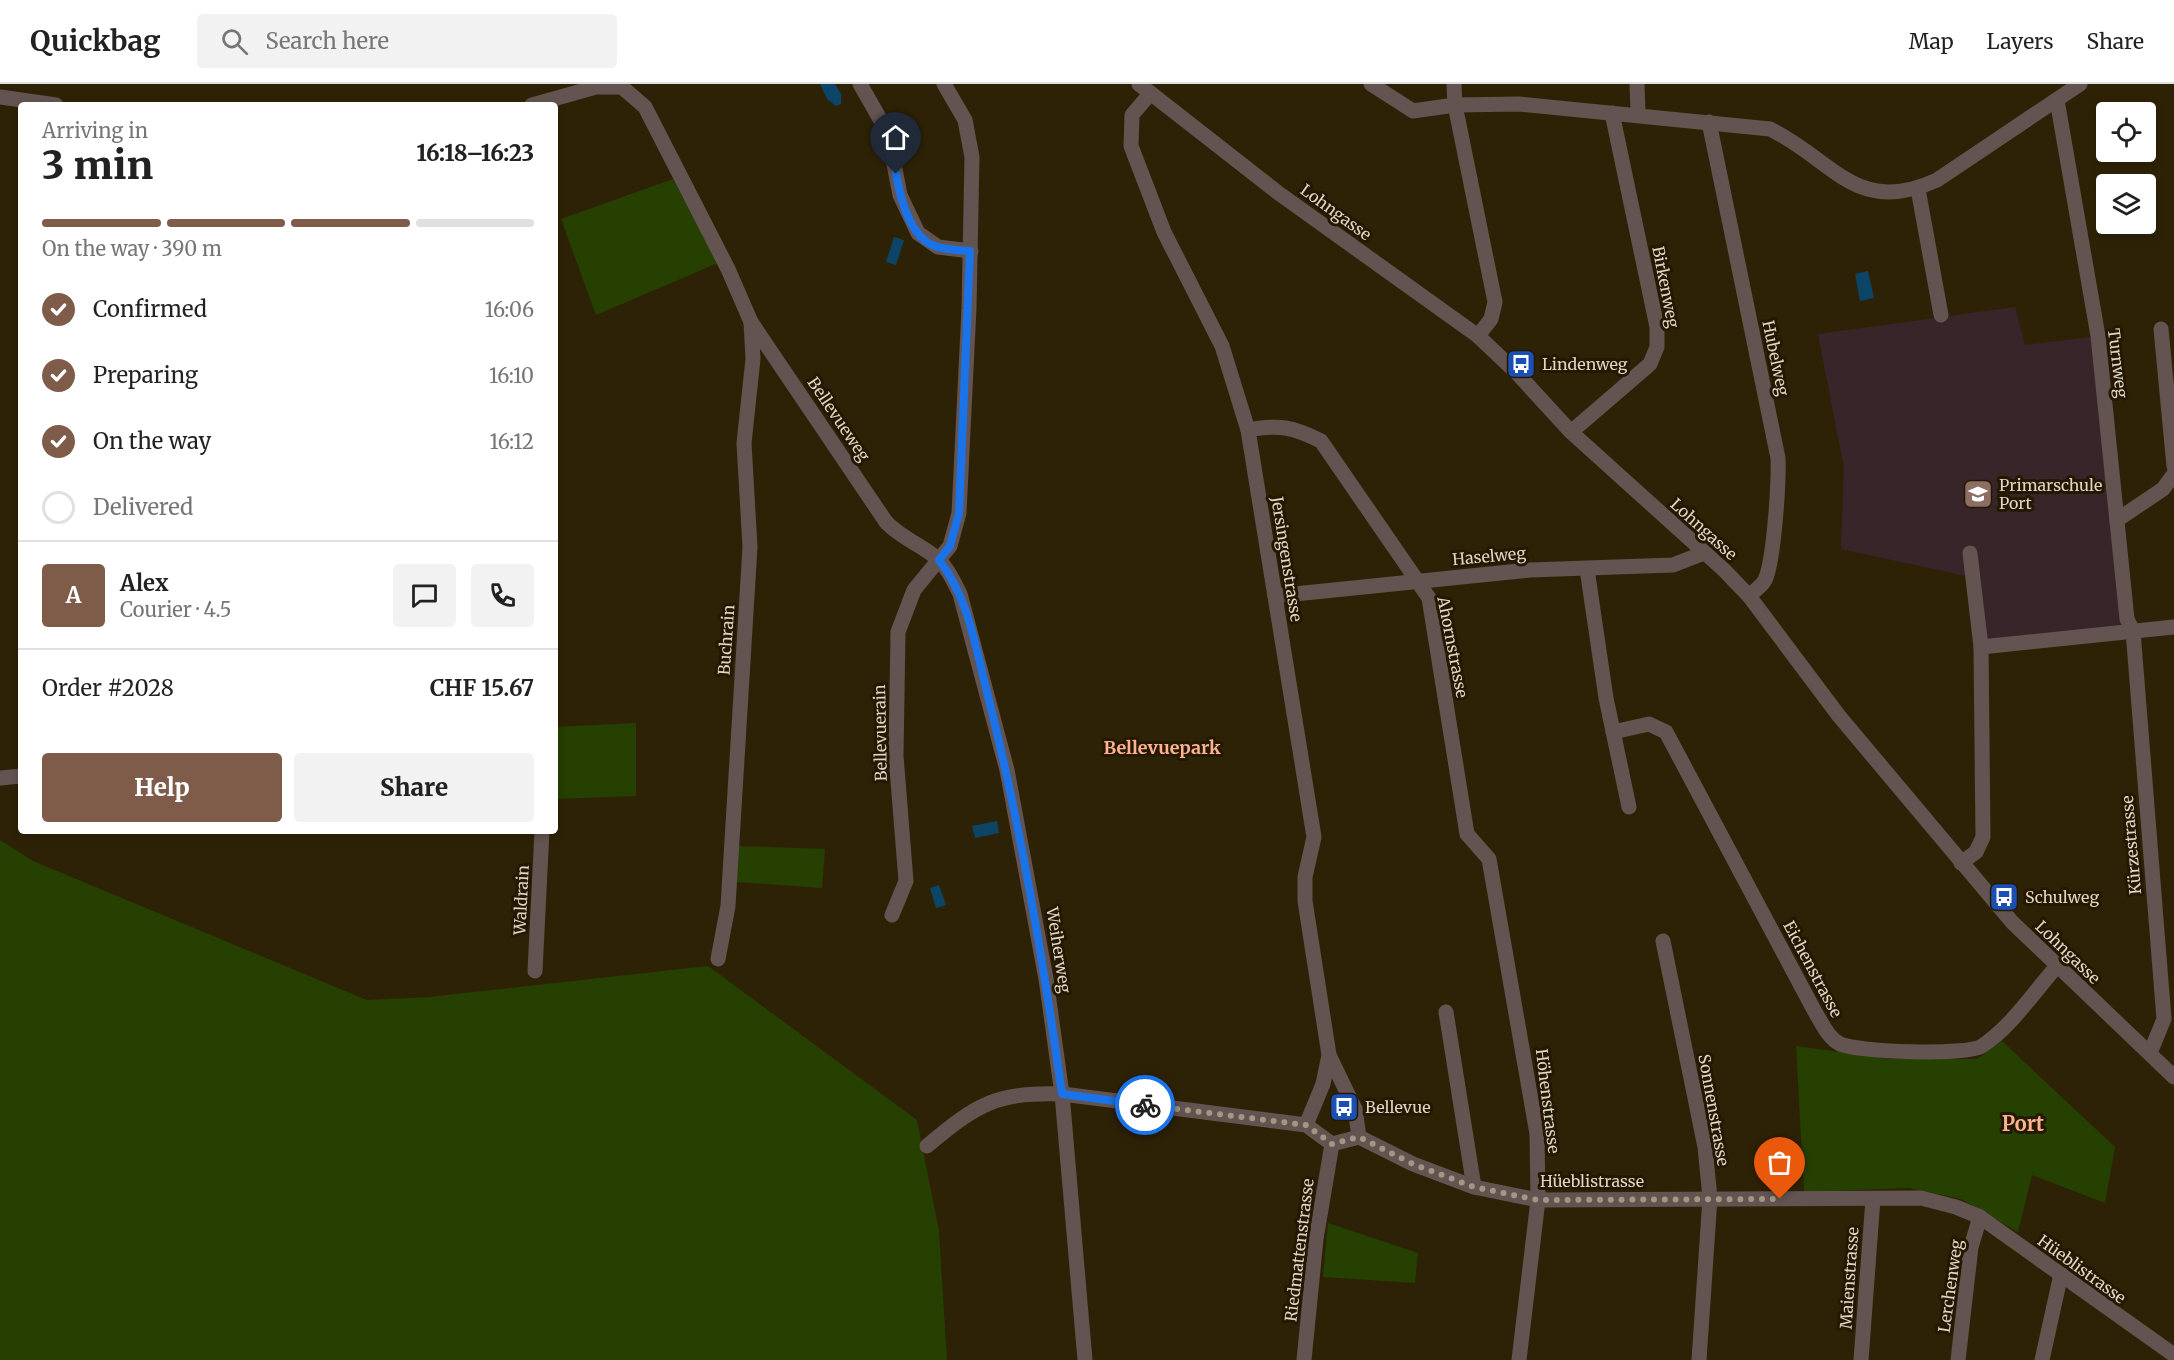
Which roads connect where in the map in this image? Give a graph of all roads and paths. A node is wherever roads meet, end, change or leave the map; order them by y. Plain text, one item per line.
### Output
1 (860, 84) edge
2 (944, 84) edge
3 (1371, 84) edge
4 (1454, 84) edge
5 (1637, 84) edge
6 (2080, 84) edge
7 (1144, 89) edge
8 (0, 97) edge
9 (2057, 100) junction
10 (35, 102) edge
11 (543, 102) edge
12 (1455, 105) junction
13 (1612, 113) junction
14 (1638, 114) junction
15 (1709, 122) junction
16 (1918, 189) junction
17 (970, 251) junction
18 (1941, 315) dead end
19 (751, 322) junction
20 (2161, 329) dead end
21 (1478, 336) junction
22 (1248, 430) junction
23 (1571, 432) junction
24 (2174, 466) edge
25 (2174, 474) edge
26 (2117, 520) junction
27 (1704, 553) junction
28 (1970, 553) dead end
29 (939, 560) junction
30 (1587, 568) junction
31 (1417, 580) junction
32 (1275, 596) junction
33 (1749, 596) junction
34 (2174, 627) edge
35 (2133, 631) junction
36 (1981, 647) junction
37 (1613, 732) junction
38 (18, 776) edge
39 (0, 778) edge
40 (1629, 807) dead end
41 (542, 834) edge
42 (1961, 863) junction
43 (892, 915) dead end
44 (1663, 940) dead end
45 (1505, 956) joint
46 (718, 959) dead end
47 (2057, 966) junction
48 (535, 970) dead end
49 (1446, 1012) dead end
50 (2150, 1053) junction
51 (1329, 1055) junction
52 (2174, 1077) edge
53 (1062, 1094) junction
54 (1306, 1125) junction
55 (1359, 1137) junction
56 (1332, 1144) junction
57 (927, 1146) dead end
58 (1474, 1187) junction
59 (1710, 1198) junction
60 (1873, 1199) junction
61 (1538, 1200) junction
62 (1980, 1218) junction
63 (2061, 1274) junction
64 (2174, 1355) edge
65 (1084, 1360) edge
66 (1304, 1360) edge
67 (1519, 1360) edge
68 (1699, 1360) edge
69 (1861, 1360) edge
70 (1958, 1360) edge
71 (2042, 1360) edge

1 - 17 street
2 - 17 street
3 - 12 street
4 - 12 street
5 - 14 street
6 - 9 street
7 - 21 street, Lohngasse
7 - 22 street, Jersingenstrasse
8 - 10 street
9 - 16 street
9 - 26 street, Turnweg
11 - 19 street, Bellevueweg
12 - 13 street
12 - 21 street
13 - 14 street
13 - 23 street, Birkenweg
14 - 15 street
15 - 16 street
15 - 33 street, Hubelweg
16 - 18 street
17 - 29 street
19 - 29 street, Bellevueweg
19 - 46 street, Buchrain
20 - 24 street
21 - 23 street, Lohngasse
22 - 31 street, Ahornstrasse
22 - 32 street, Jersingenstrasse
23 - 27 street, Lohngasse
25 - 26 street
26 - 35 street, Turnweg
27 - 30 street, Haselweg
27 - 33 street, Lohngasse
28 - 36 street
29 - 43 street, Bellevuerain
29 - 53 street, Weiherweg
30 - 31 street, Haselweg
30 - 37 street
31 - 32 street, Haselweg
31 - 45 street, Ahornstrasse
32 - 51 street, Jersingenstrasse
33 - 42 street, Lohngasse
34 - 35 street
35 - 36 street
35 - 50 street, Kürzestrasse
36 - 42 street
37 - 40 street
37 - 47 street, Eichenstrasse
38 - 39 street
41 - 48 street, Waldrain
42 - 47 street, Lohngasse
44 - 59 street, Sonnenstrasse
45 - 61 street, Höhenstrasse
47 - 50 street, Lohngasse
49 - 58 street
50 - 52 street, Lohngasse
51 - 54 street
51 - 55 street
53 - 54 street
53 - 57 street
53 - 65 street, Weiherweg
54 - 56 street
55 - 56 street
55 - 58 street, Hüeblistrasse
56 - 66 street, Riedmattenstrasse
58 - 61 street, Hüeblistrasse
59 - 60 street, Hüeblistrasse
59 - 61 street, Hüeblistrasse
59 - 68 street, Sonnenstrasse
60 - 62 street, Hüeblistrasse
60 - 69 street, Maienstrasse
61 - 67 street, Höhenstrasse
62 - 63 street, Hüeblistrasse
62 - 70 street, Lerchenweg
63 - 64 street, Hüeblistrasse
63 - 71 street

